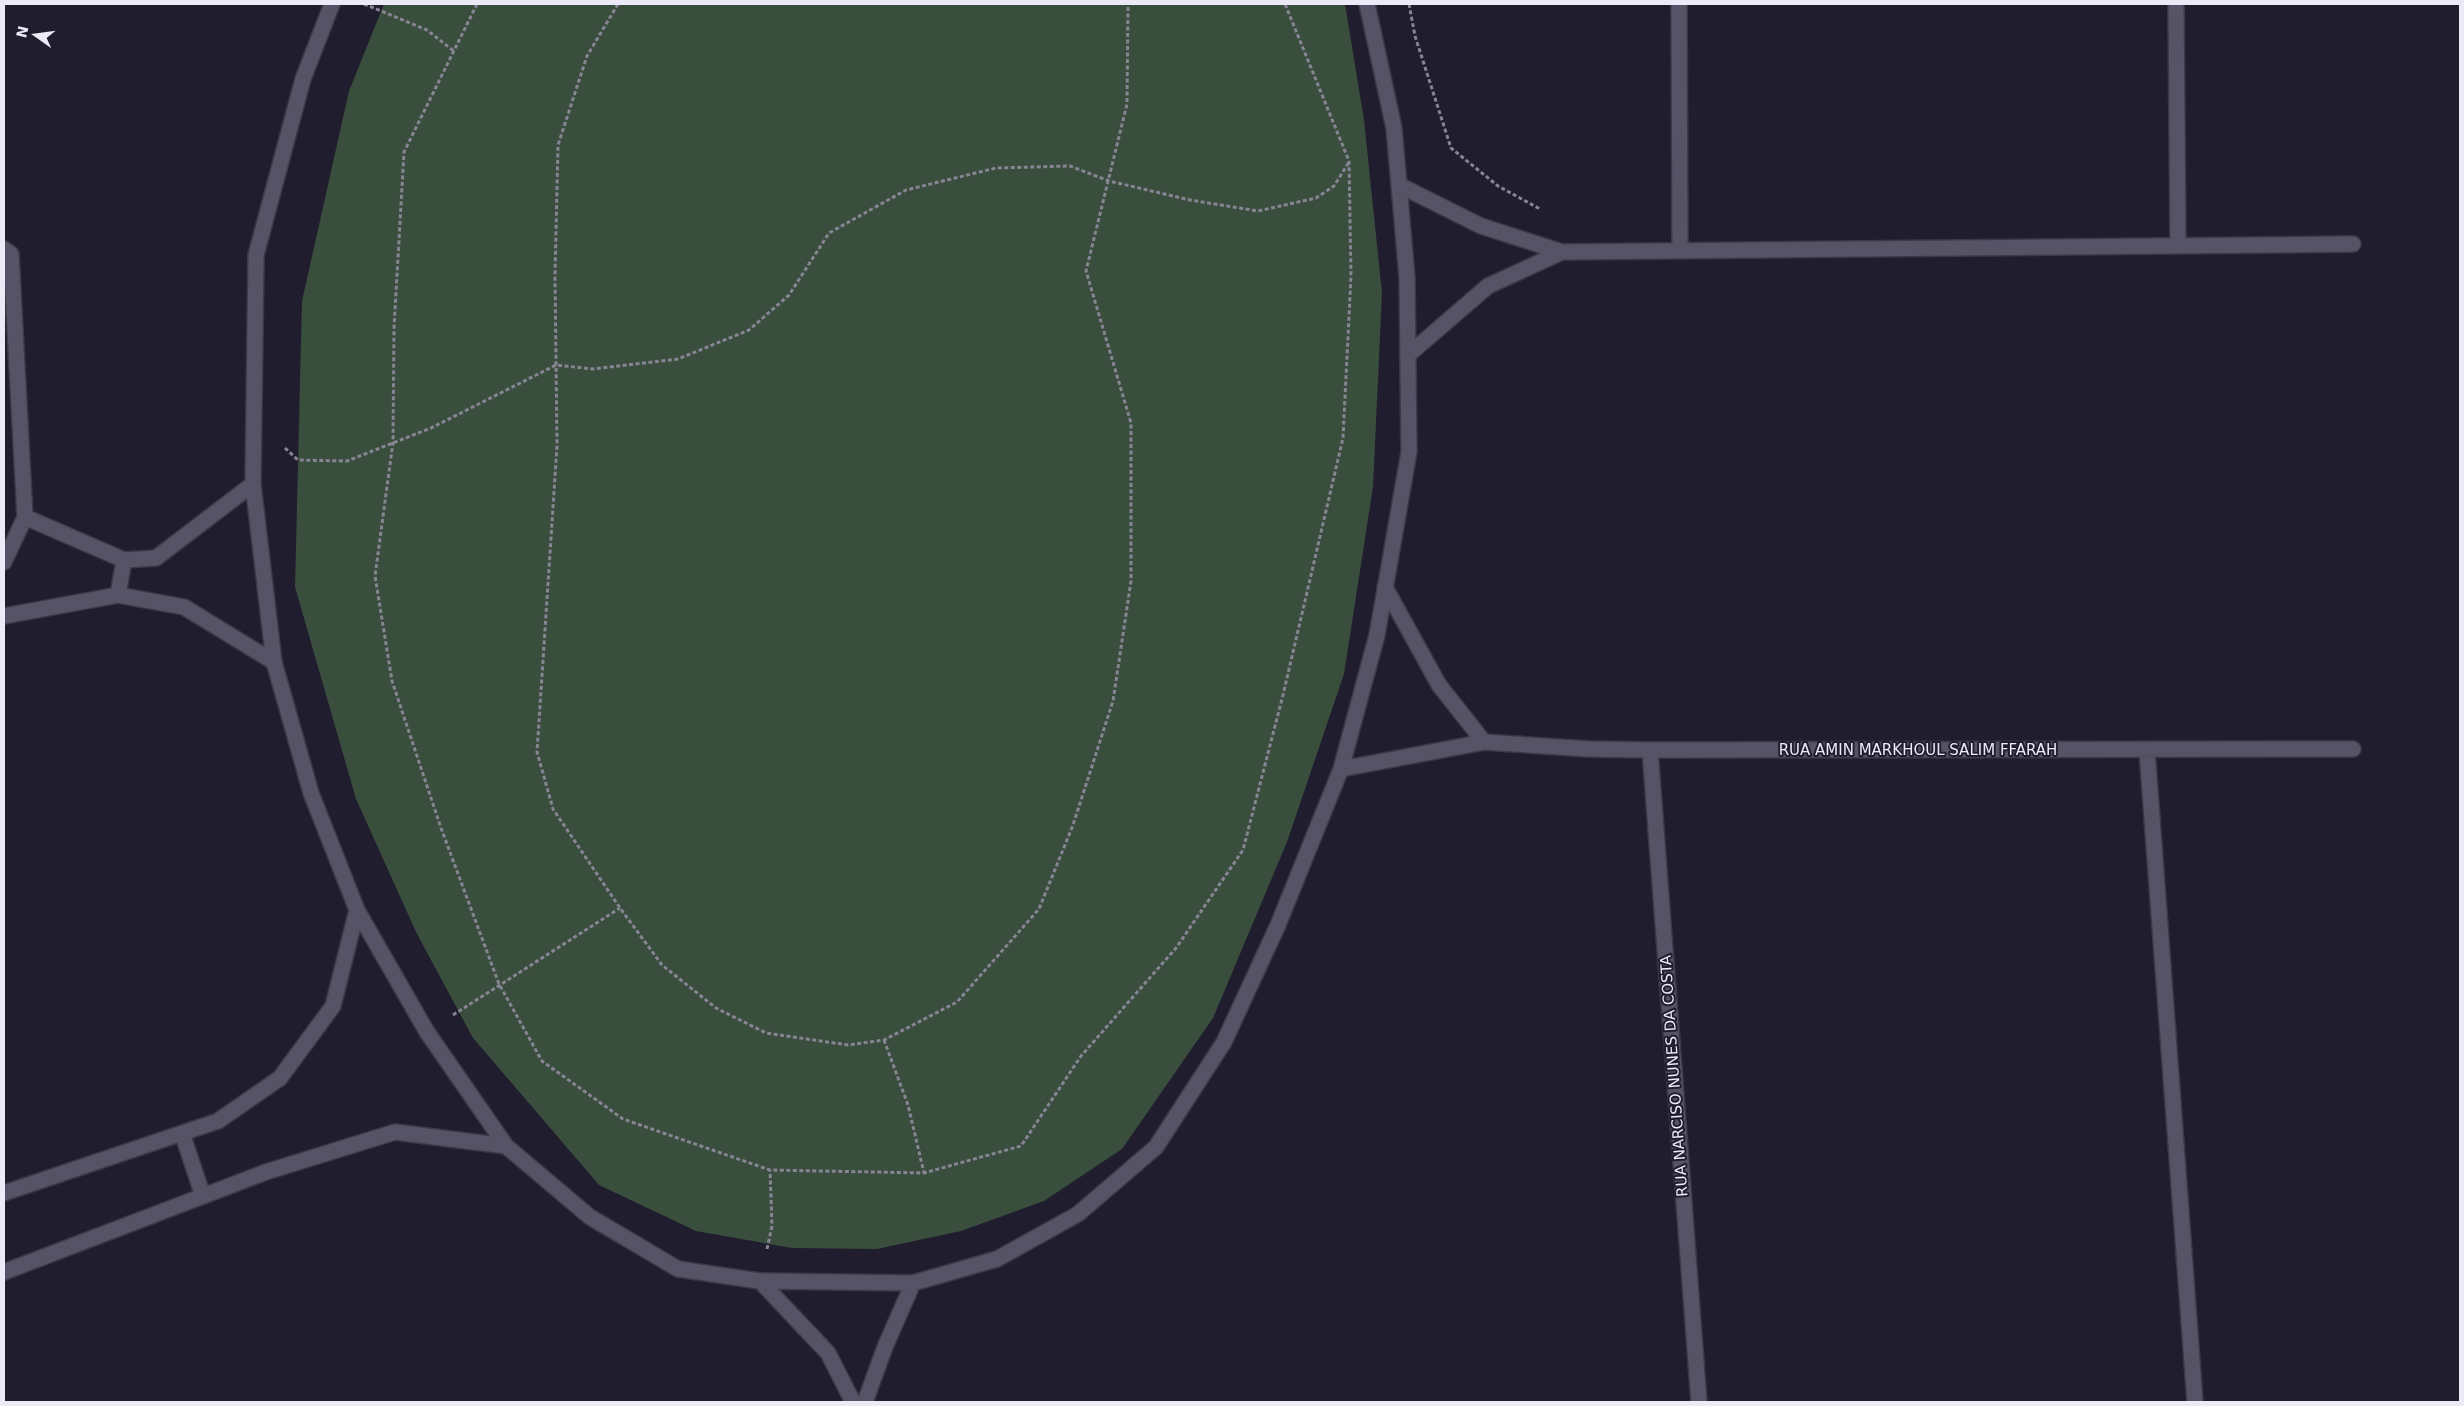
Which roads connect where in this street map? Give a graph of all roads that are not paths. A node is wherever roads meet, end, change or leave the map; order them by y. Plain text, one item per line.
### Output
1 (332, 4) edge
2 (1367, 4) edge
3 (1679, 4) edge
4 (2176, 4) edge
5 (1399, 185) junction
6 (2352, 244) dead end
7 (2178, 246) junction
8 (4, 249) edge
9 (1680, 251) junction
10 (1562, 252) junction
11 (1408, 355) junction
12 (253, 484) junction
13 (25, 517) junction
14 (124, 560) junction
15 (4, 562) edge
16 (1385, 587) junction
17 (118, 595) junction
18 (4, 616) edge
19 (274, 662) junction
20 (1484, 742) junction
21 (2353, 749) dead end
22 (1650, 750) junction
23 (2147, 750) junction
24 (1341, 769) junction
25 (357, 910) junction
26 (182, 1133) junction
27 (506, 1146) junction
28 (4, 1193) edge
29 (203, 1196) junction
30 (4, 1272) edge
31 (760, 1281) junction
32 (913, 1283) junction
33 (853, 1402) edge
34 (865, 1402) edge
35 (1699, 1402) edge
36 (2195, 1402) edge

1 - 12 street
2 - 5 street
3 - 9 street
4 - 7 street
5 - 10 street
5 - 11 street
6 - 7 street
7 - 9 street
8 - 13 street
9 - 10 street
10 - 11 street
11 - 16 street
12 - 14 street
12 - 19 street
13 - 14 street
13 - 15 street
14 - 17 street
16 - 20 street
16 - 24 street
17 - 18 street
17 - 19 street
19 - 25 street
20 - 22 street, RUA AMIN MARKHOUL SALIM FFARAH
20 - 24 street, RUA AMIN MARKHOUL SALIM FFARAH
21 - 23 street, RUA AMIN MARKHOUL SALIM FFARAH
22 - 23 street, RUA AMIN MARKHOUL SALIM FFARAH
22 - 35 street, RUA NARCISO NUNES DA COSTA
23 - 36 street
24 - 32 street
25 - 26 street
25 - 27 street
26 - 28 street
26 - 29 street
27 - 29 street
27 - 31 street
29 - 30 street
31 - 32 street
31 - 33 street
32 - 34 street

